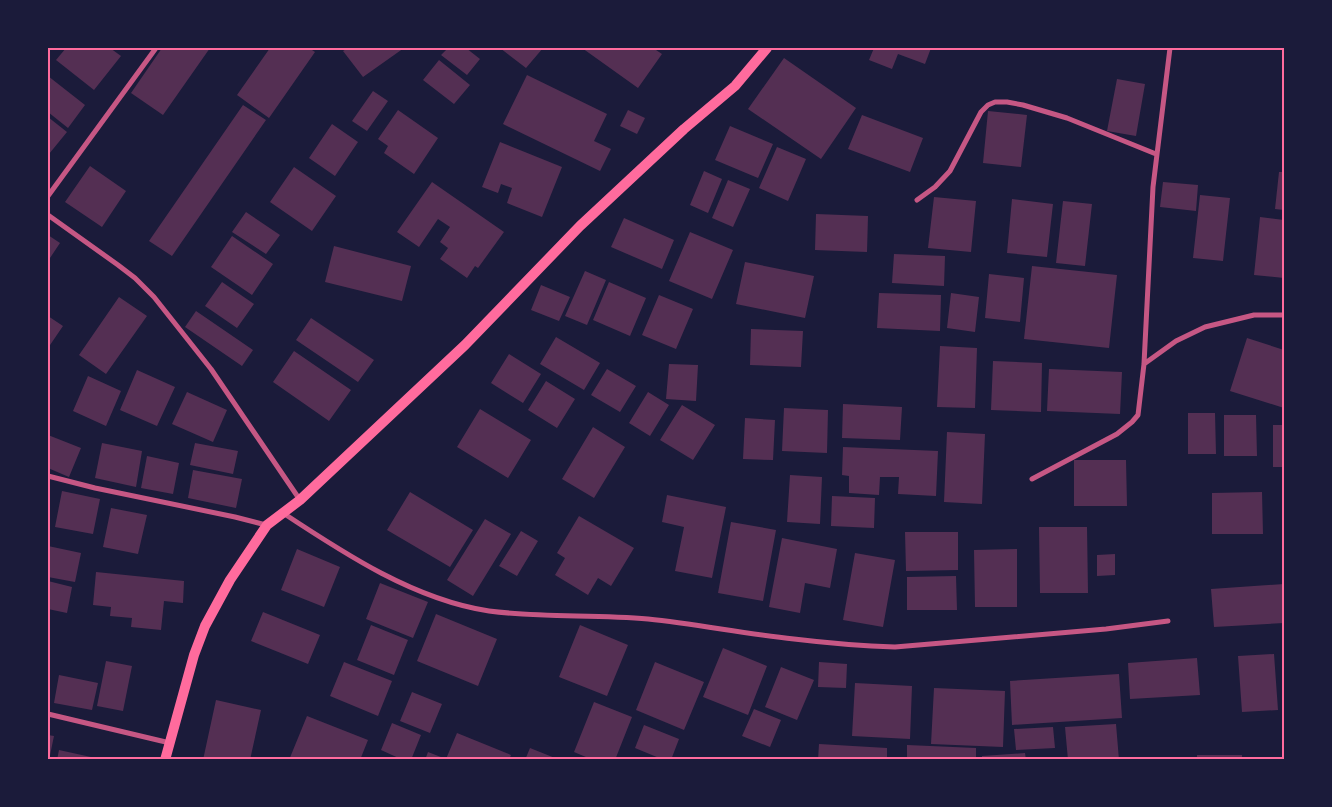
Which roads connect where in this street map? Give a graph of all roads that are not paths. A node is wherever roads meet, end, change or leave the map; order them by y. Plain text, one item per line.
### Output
1 (156, 48) edge
2 (767, 48) edge
3 (1170, 48) edge
4 (1156, 154) junction
5 (48, 196) edge
6 (917, 200) dead end
7 (48, 215) edge
8 (1284, 315) edge
9 (1144, 364) junction
10 (48, 476) edge
11 (1032, 479) dead end
12 (300, 500) junction
13 (283, 513) junction
14 (267, 525) junction
15 (1168, 621) dead end
16 (48, 714) edge
17 (170, 743) junction
18 (165, 760) edge

1 - 5 street
2 - 12 main road
3 - 4 street
4 - 6 street
4 - 9 street
7 - 12 street
8 - 9 street
9 - 11 street
10 - 14 street
12 - 13 main road
13 - 14 main road
13 - 15 street
14 - 17 main road
16 - 17 street
17 - 18 main road

